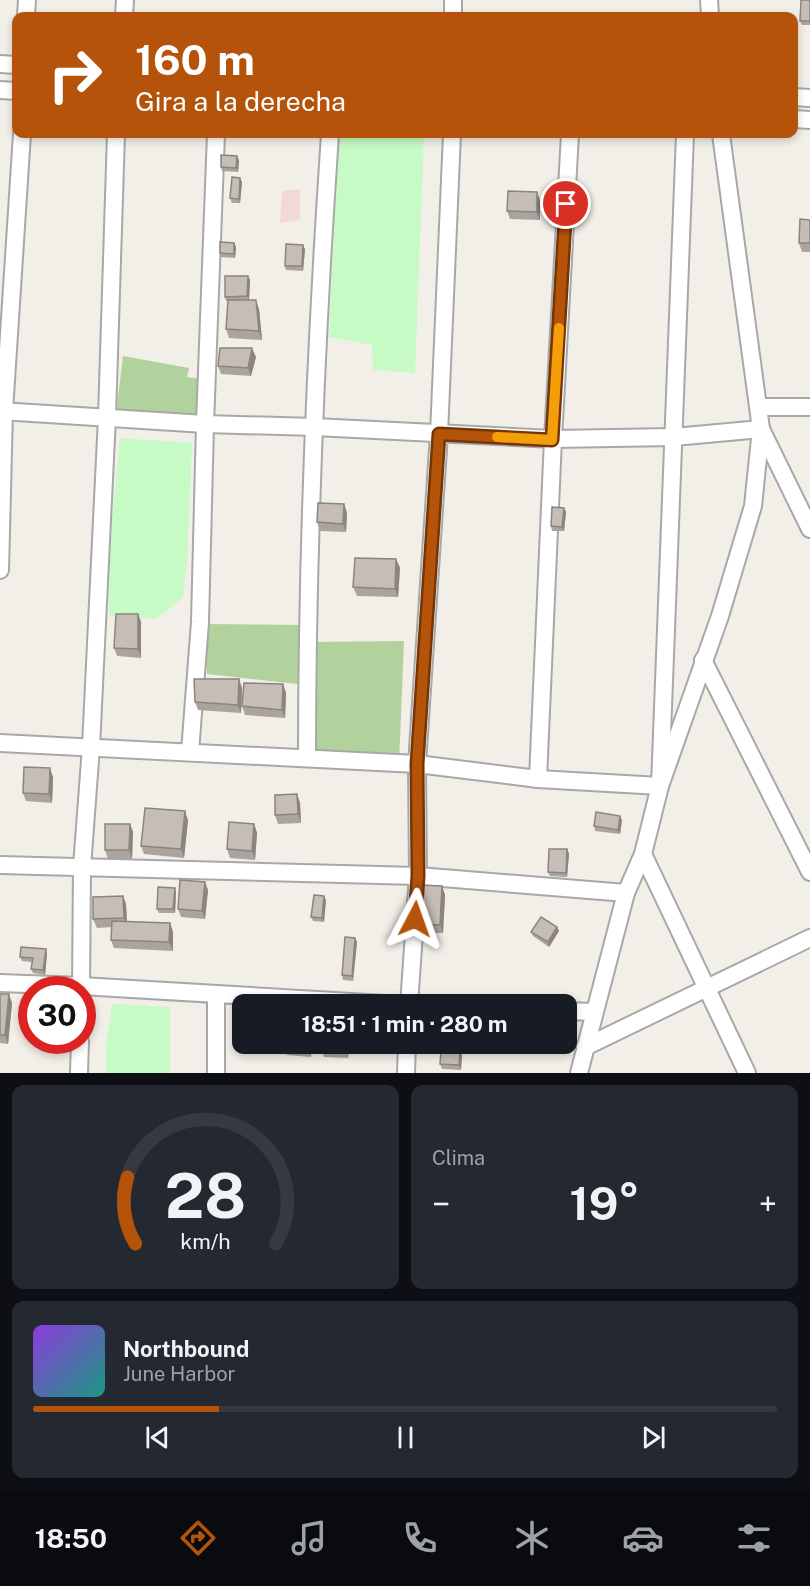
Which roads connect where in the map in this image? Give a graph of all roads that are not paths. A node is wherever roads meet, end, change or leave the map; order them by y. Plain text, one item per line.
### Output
1 (22, 138) edge
2 (116, 138) edge
3 (216, 138) edge
4 (330, 138) edge
5 (452, 138) edge
6 (570, 138) edge
7 (685, 138) edge
8 (722, 138) edge
9 (810, 406) edge
10 (759, 407) junction
11 (2, 411) edge
12 (106, 417) junction
13 (205, 424) junction
14 (315, 427) junction
15 (761, 429) junction
16 (439, 434) junction
17 (674, 437) junction
18 (552, 440) junction
19 (810, 530) edge
20 (0, 570) edge
21 (704, 660) junction
22 (0, 743) edge
23 (91, 747) junction
24 (190, 752) junction
25 (307, 757) junction
26 (417, 764) junction
27 (538, 779) junction
28 (660, 786) junction
29 (643, 854) junction
30 (0, 865) edge
31 (82, 867) junction
32 (810, 872) edge
33 (418, 876) junction
34 (626, 894) junction
35 (810, 938) edge
36 (81, 976) edge
37 (0, 983) edge
38 (18, 984) edge
39 (707, 988) junction
40 (96, 989) edge
41 (216, 994) junction
42 (410, 994) edge
43 (232, 995) edge
44 (577, 1011) edge
45 (593, 1012) junction
46 (585, 1047) junction
47 (80, 1054) edge
48 (407, 1054) edge
49 (79, 1073) edge
50 (216, 1073) edge
51 (406, 1073) edge
52 (579, 1073) edge
53 (747, 1073) edge

1 - 11 street
2 - 12 street
3 - 13 street
4 - 14 street
5 - 16 street
6 - 18 street
7 - 17 street
8 - 10 street
9 - 10 street
10 - 15 street
11 - 12 street
11 - 20 street
12 - 13 street
12 - 23 street
13 - 14 street
13 - 24 street
14 - 16 street
14 - 25 street
15 - 17 street
15 - 19 street
15 - 21 street
16 - 18 street
16 - 26 street
17 - 18 street
17 - 28 street
18 - 27 street
21 - 28 street
21 - 32 street
22 - 23 street
23 - 24 street
23 - 31 street
24 - 25 street
25 - 26 street
26 - 27 street
26 - 33 street
27 - 28 street
28 - 29 street
29 - 34 street
29 - 39 street
30 - 31 street
31 - 33 street
31 - 36 street
33 - 34 street
33 - 42 street
34 - 45 street
35 - 39 street
37 - 38 street
39 - 46 street
39 - 53 street
40 - 41 street
41 - 43 street
41 - 50 street
44 - 45 street
45 - 46 street
46 - 52 street
47 - 49 street
48 - 51 street

